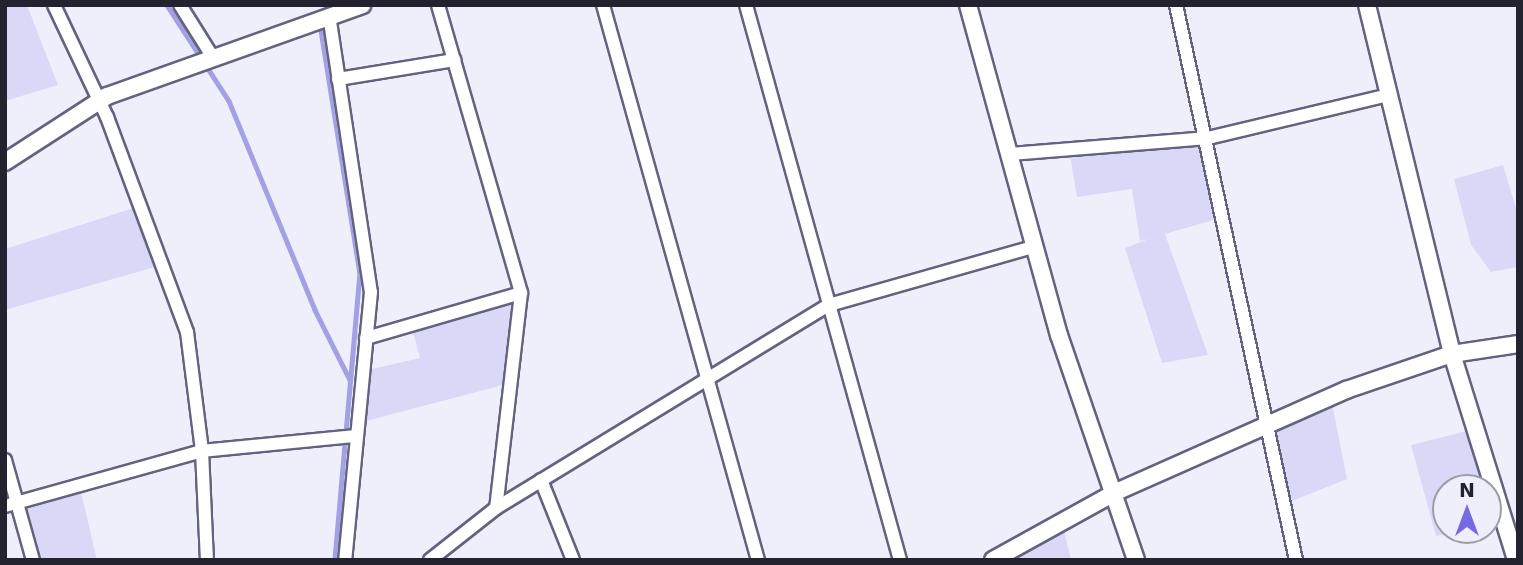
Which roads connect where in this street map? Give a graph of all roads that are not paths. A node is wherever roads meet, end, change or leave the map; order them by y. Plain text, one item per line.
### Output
1 (54, 5) edge
2 (180, 5) edge
3 (362, 5) edge
4 (438, 5) edge
5 (603, 5) edge
6 (746, 5) edge
7 (968, 5) edge
8 (1176, 5) edge
9 (1367, 5) edge
10 (330, 10) edge
11 (205, 59) junction
12 (454, 60) junction
13 (338, 79) junction
14 (1388, 95) junction
15 (97, 101) junction
16 (1208, 138) junction
17 (1010, 154) junction
18 (5, 162) edge
19 (1036, 246) junction
20 (521, 293) junction
21 (829, 305) junction
22 (366, 338) junction
23 (1518, 344) edge
24 (1452, 355) junction
25 (709, 382) junction
26 (1267, 427) junction
27 (355, 436) junction
28 (201, 452) junction
29 (5, 460) edge
30 (541, 480) junction
31 (1116, 492) junction
32 (12, 504) edge
33 (496, 508) junction
34 (570, 558) edge
35 (33, 560) edge
36 (207, 560) edge
37 (345, 560) edge
38 (430, 560) edge
39 (758, 560) edge
40 (901, 560) edge
41 (993, 560) edge
42 (1136, 560) edge
43 (1296, 560) edge
44 (1516, 560) edge

1 - 15 street
2 - 11 street
3 - 10 street
4 - 12 street
5 - 25 street
6 - 21 street
7 - 17 street
8 - 16 street
9 - 14 street
10 - 11 street
10 - 13 street
11 - 15 street
12 - 13 street
12 - 20 street
13 - 22 street
14 - 16 street
14 - 24 street
15 - 18 street
15 - 28 street
16 - 17 street
16 - 26 street
17 - 19 street
19 - 21 street
19 - 31 street
20 - 22 street
20 - 33 street
21 - 25 street
21 - 40 street
22 - 27 street
23 - 24 street
24 - 26 street
24 - 44 street
25 - 30 street
25 - 39 street
26 - 31 street
26 - 43 street
27 - 28 street
27 - 37 street
28 - 32 street
28 - 36 street
29 - 32 street
30 - 33 street
30 - 34 street
31 - 41 street
31 - 42 street
32 - 35 street
33 - 38 street

